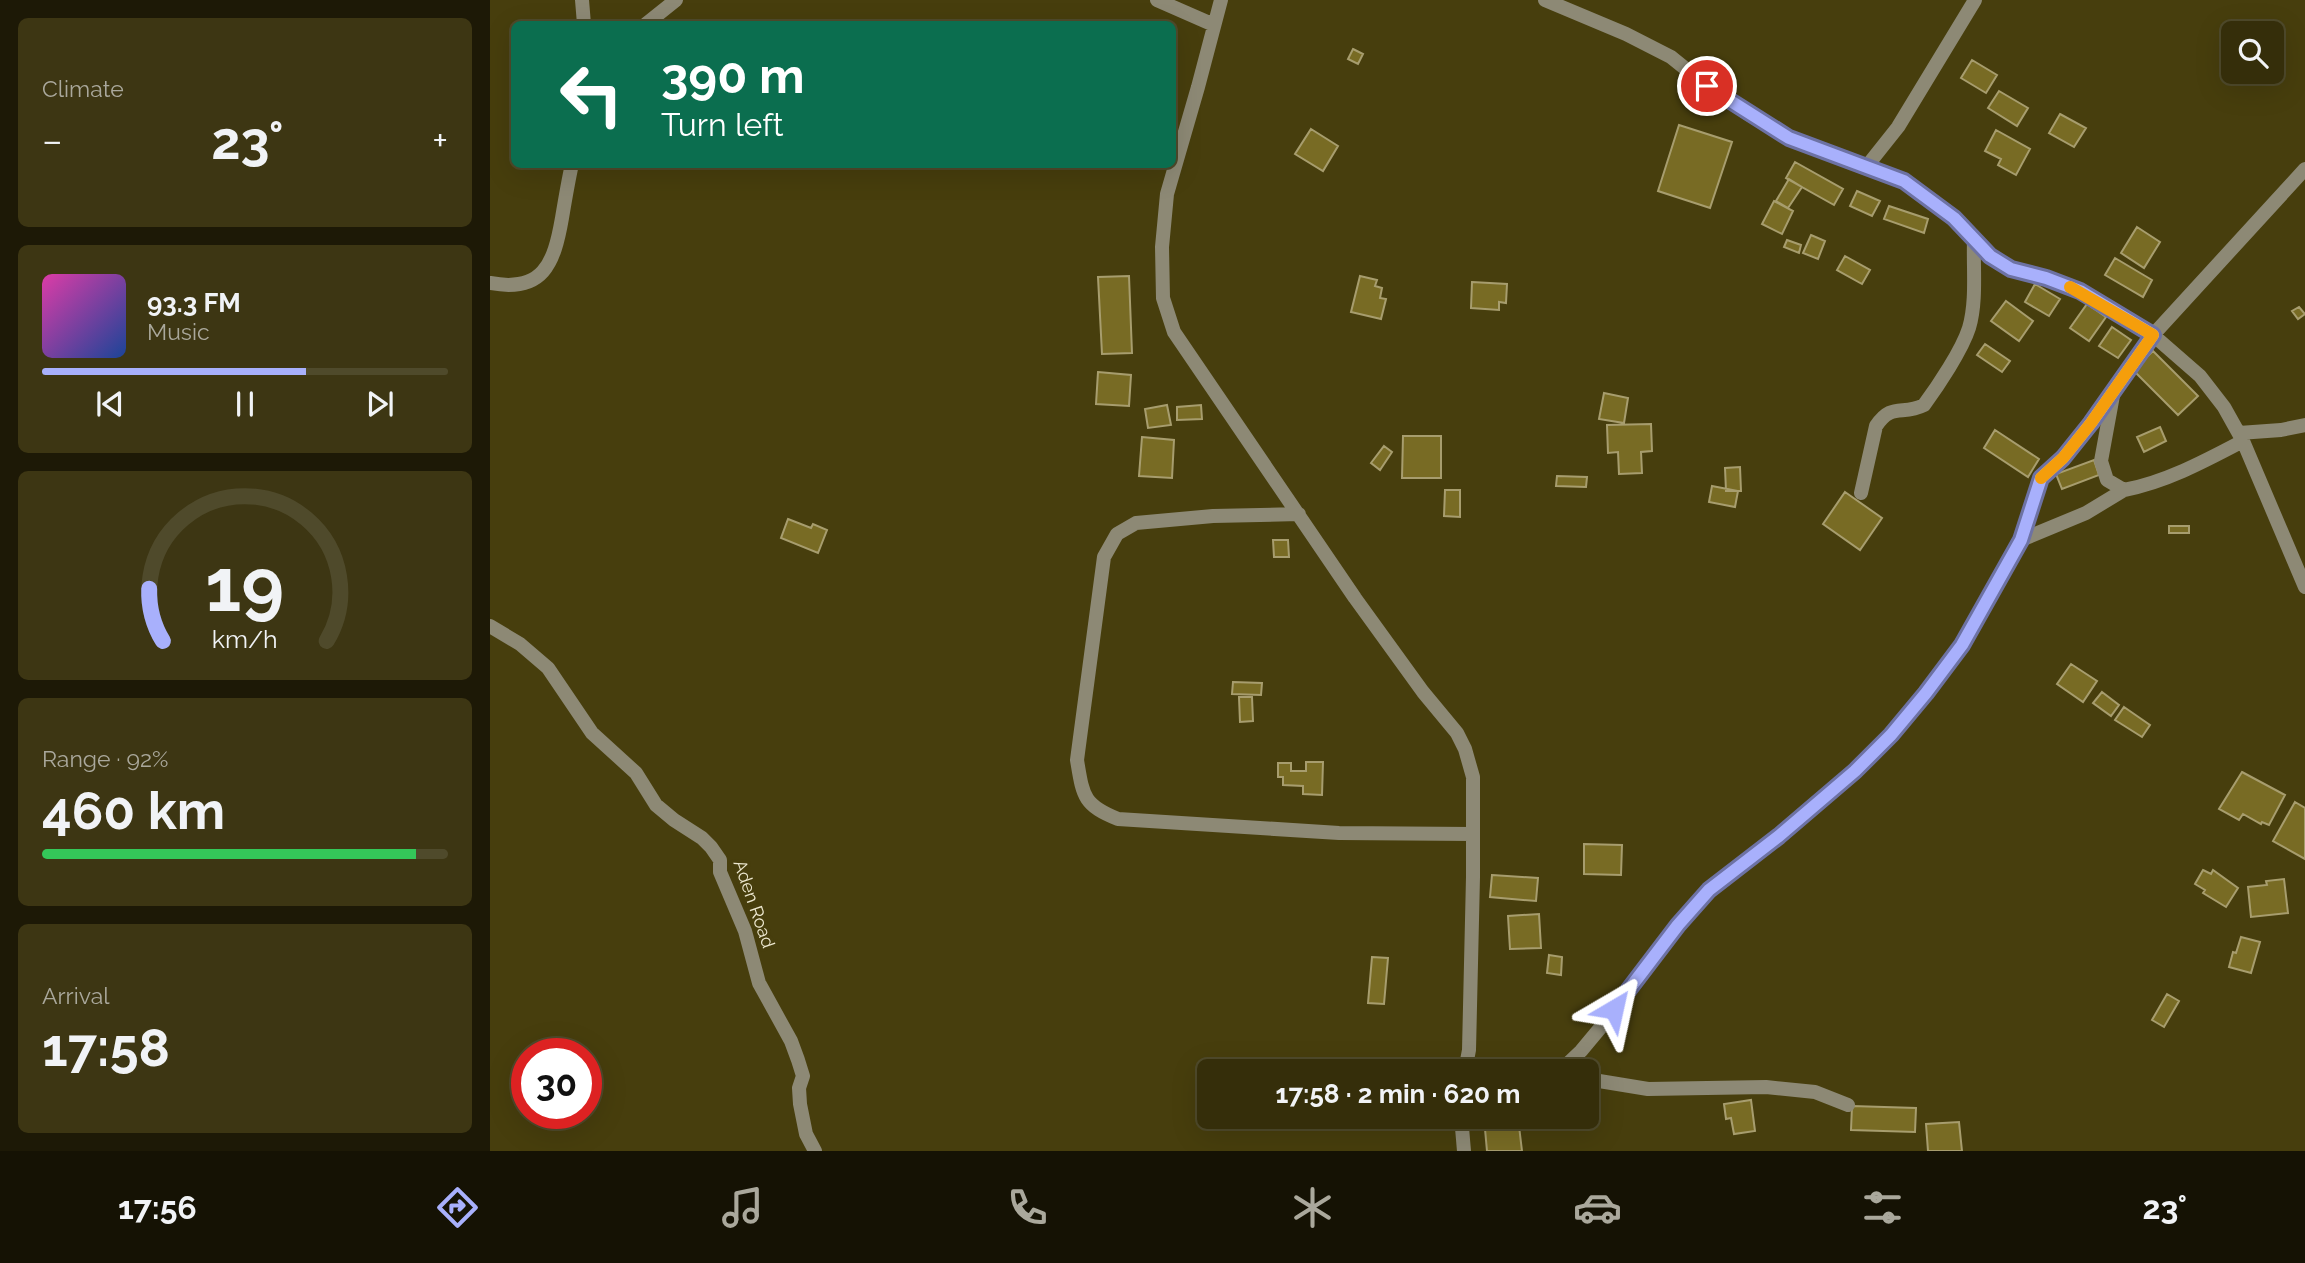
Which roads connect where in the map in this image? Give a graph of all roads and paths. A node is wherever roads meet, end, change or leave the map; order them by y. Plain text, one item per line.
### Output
1 (582, 0) edge
2 (676, 0) edge
3 (1157, 0) edge
4 (1221, 0) edge
5 (1545, 0) edge
6 (1975, 0) edge
7 (584, 21) edge
8 (650, 21) edge
9 (1214, 25) junction
10 (1176, 163) edge
11 (1867, 166) junction
12 (571, 168) edge
13 (1175, 168) edge
14 (2305, 169) edge
15 (1974, 240) junction
16 (490, 283) edge
17 (2153, 335) junction
18 (2114, 390) junction
19 (2305, 425) edge
20 (2241, 437) junction
21 (2124, 490) junction
22 (1861, 493) dead end
23 (1299, 514) junction
24 (2021, 540) junction
25 (2305, 587) edge
26 (490, 626) edge
27 (1472, 834) junction
28 (1467, 1059) edge
29 (1572, 1059) edge
30 (1599, 1081) edge
31 (1848, 1105) dead end
32 (1462, 1129) edge
33 (815, 1151) edge
34 (1464, 1151) edge

1 - 7 street
2 - 8 street
3 - 9 street
4 - 9 street
5 - 11 street
6 - 11 street
9 - 10 street
11 - 15 street
12 - 16 street
13 - 23 street
14 - 17 street
15 - 17 street
15 - 22 street
17 - 18 street
17 - 20 street
18 - 21 street
18 - 24 street
19 - 20 street
20 - 21 street
20 - 25 street
21 - 24 street
23 - 27 street
23 - 27 street
24 - 29 street
26 - 33 street, Aden Road
27 - 28 street
30 - 31 street
32 - 34 street

